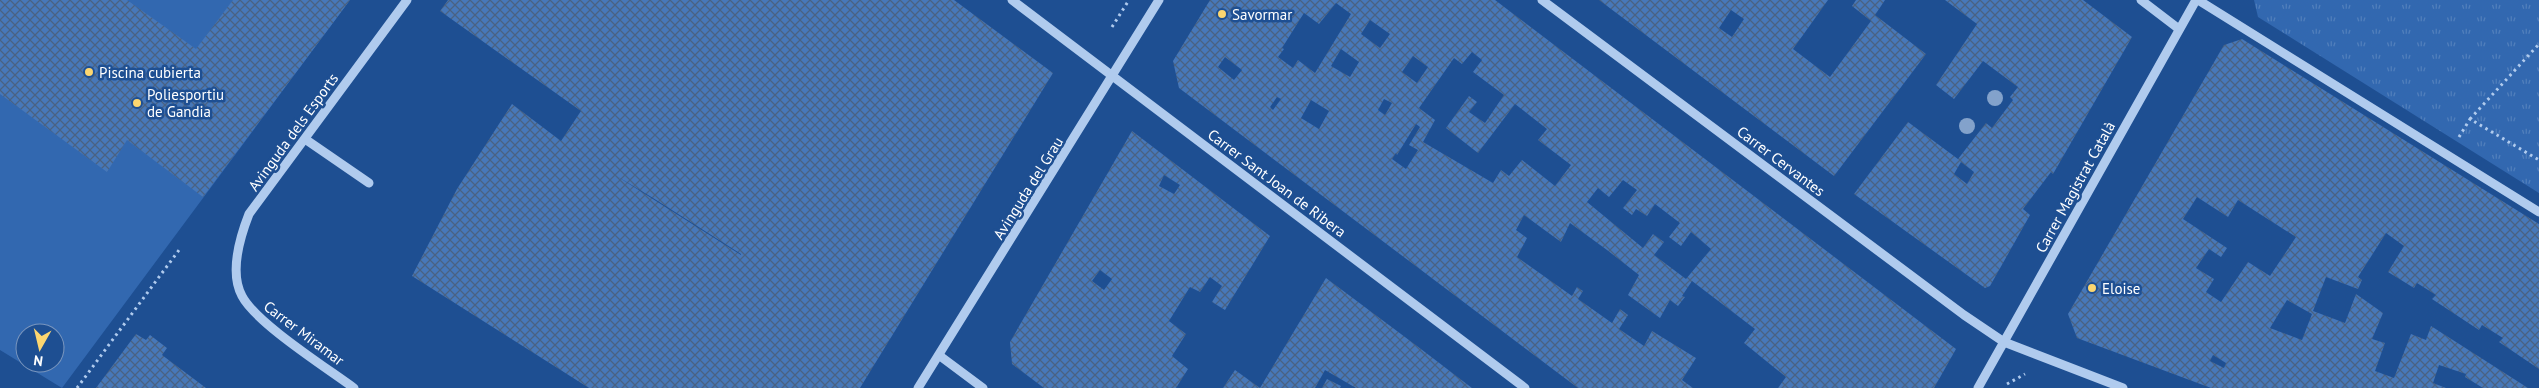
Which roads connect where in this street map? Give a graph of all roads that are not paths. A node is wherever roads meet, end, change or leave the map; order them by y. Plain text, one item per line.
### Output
1 (407, 0) edge
2 (1012, 0) edge
3 (1159, 0) edge
4 (1542, 0) edge
5 (2141, 0) edge
6 (2197, 0) edge
7 (2179, 29) junction
8 (1113, 77) junction
9 (305, 139) junction
10 (369, 183) dead end
11 (2539, 212) edge
12 (241, 295) joint
13 (2004, 342) junction
14 (940, 356) junction
15 (354, 388) edge
16 (918, 388) edge
17 (983, 388) edge
18 (1525, 388) edge
19 (1978, 388) edge
20 (2123, 388) edge

1 - 9 street, Avinguda dels Esports
2 - 8 street, Carrer Sant Joan de Ribera
3 - 8 street, Avinguda del Grau
4 - 13 street, Carrer Cervantes
5 - 7 street
6 - 7 street, Carrer Magistrat Català
6 - 11 street
7 - 13 street, Carrer Magistrat Català
8 - 14 street, Avinguda del Grau
8 - 18 street, Carrer Sant Joan de Ribera
9 - 10 street
9 - 12 street, Avinguda dels Esports
12 - 15 street, Carrer Miramar
13 - 19 street, Carrer Magistrat Català
13 - 20 street, Carrer Cervantes
14 - 16 street, Avinguda del Grau
14 - 17 street

